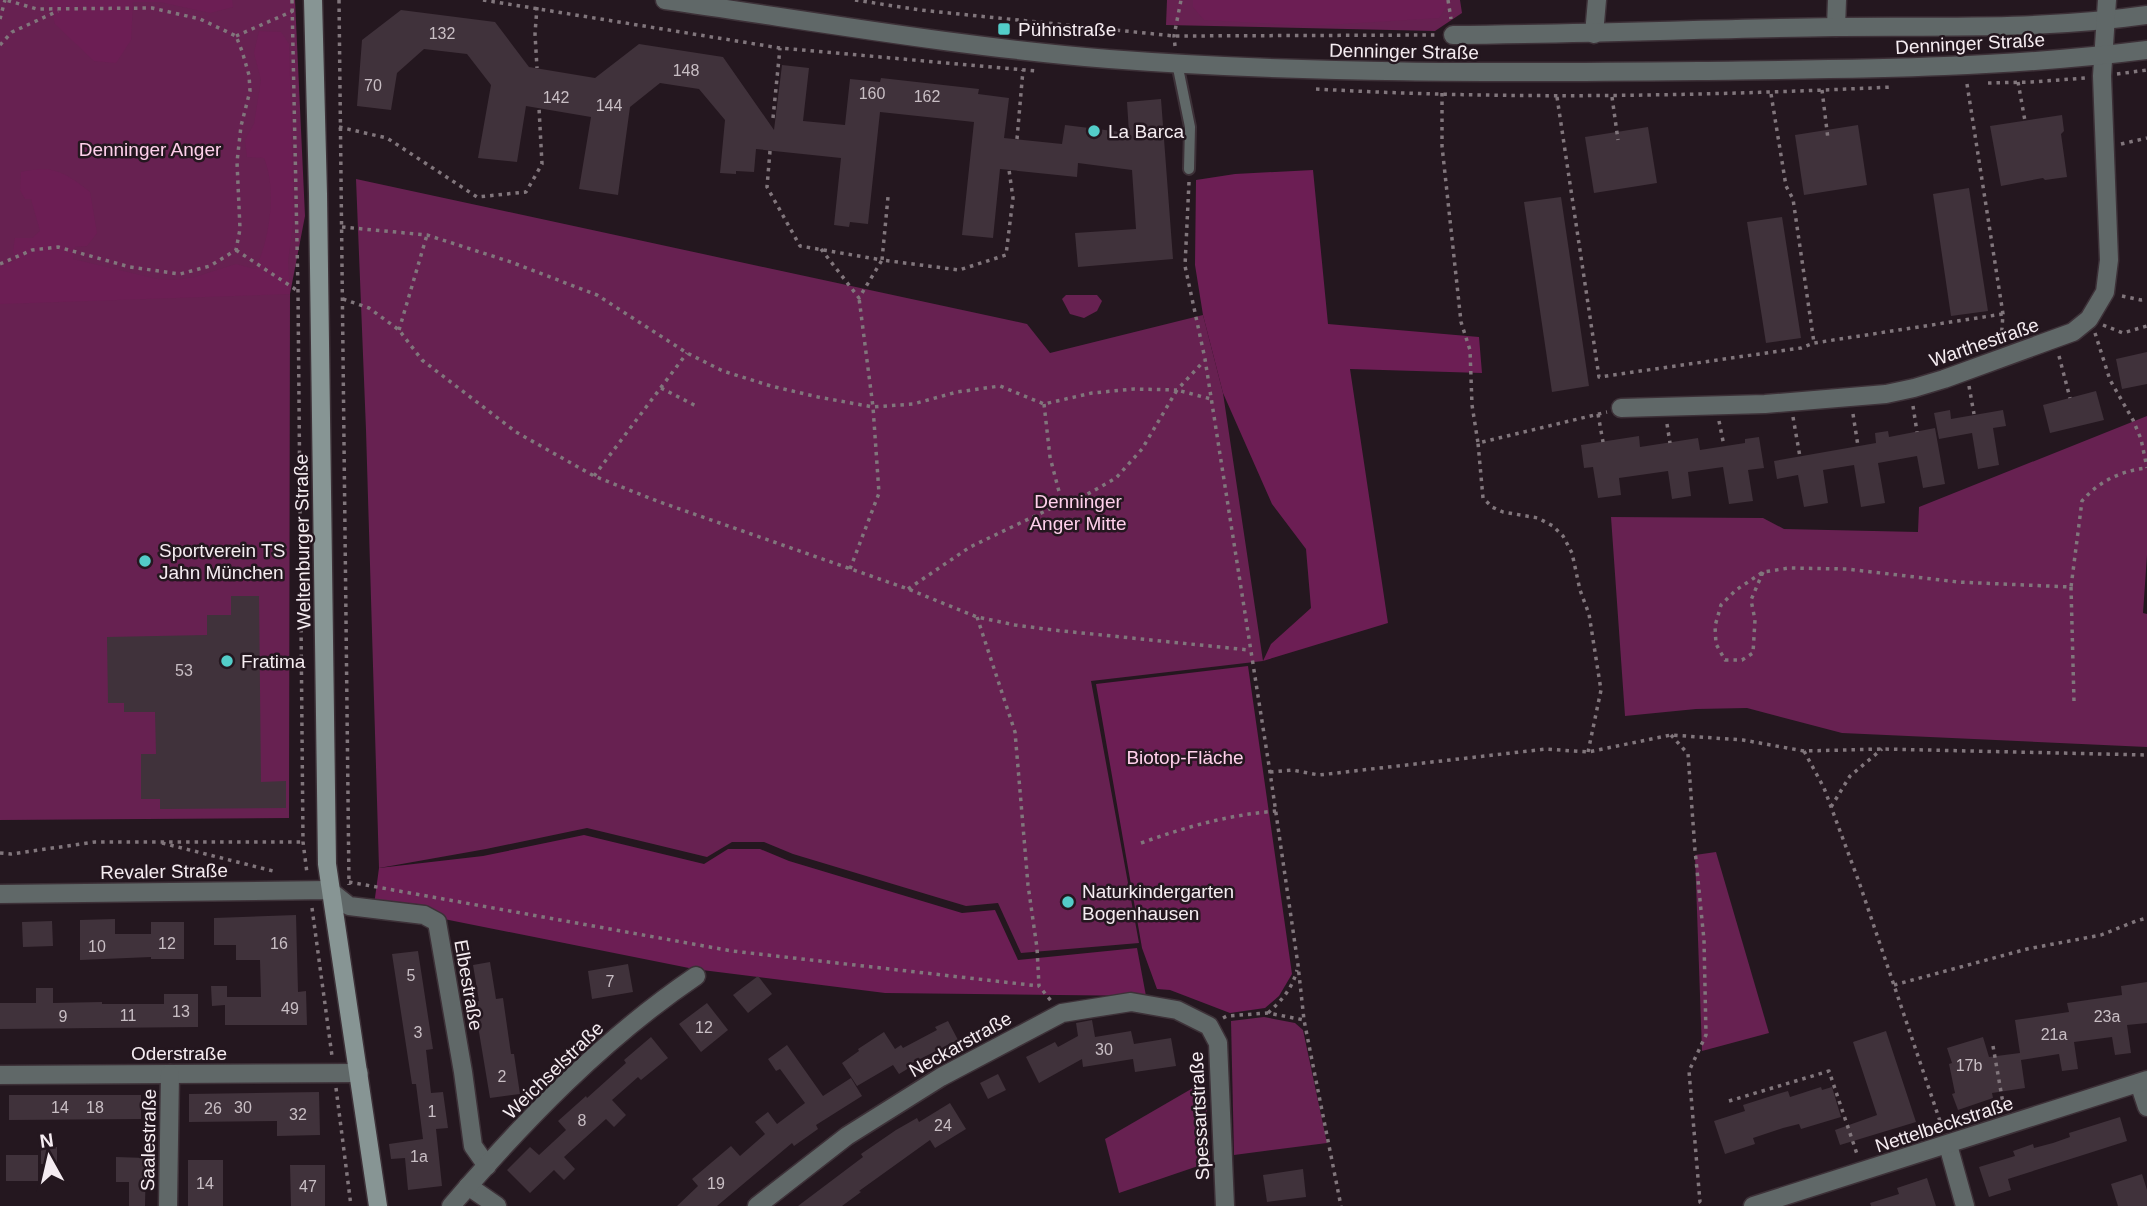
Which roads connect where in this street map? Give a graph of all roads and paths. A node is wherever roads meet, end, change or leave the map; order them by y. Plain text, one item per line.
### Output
1 (6, 0) edge
2 (313, 0) edge
3 (339, 0) edge
4 (664, 0) edge
5 (855, 0) edge
6 (1181, 0) edge
7 (1597, 0) edge
8 (1837, 0) edge
9 (2106, 0) edge
10 (750, 6) edge
11 (537, 8) dead end
12 (61, 10) junction
13 (293, 11) dead end
14 (2147, 15) edge
15 (0, 19) edge
16 (2106, 21) junction
17 (1836, 27) junction
18 (1594, 34) junction
19 (1453, 35) joint
20 (236, 36) junction
21 (1174, 36) junction
22 (0, 45) edge
23 (780, 48) dead end
24 (2147, 50) edge
25 (2102, 56) junction
26 (1177, 63) junction
27 (537, 68) dead end
28 (1023, 71) dead end
29 (2018, 82) dead end
30 (1967, 84) dead end
31 (1822, 90) dead end
32 (1442, 93) dead end
33 (1771, 93) dead end
34 (1612, 96) dead end
35 (1557, 97) dead end
36 (539, 108) dead end
37 (773, 118) dead end
38 (2025, 121) dead end
39 (339, 127) junction
40 (2147, 138) edge
41 (1017, 139) dead end
42 (1828, 139) dead end
43 (1618, 140) dead end
44 (2106, 148) junction
45 (770, 151) dead end
46 (1189, 169) joint
47 (1009, 170) dead end
48 (888, 197) dead end
49 (342, 226) junction
50 (427, 235) junction
51 (236, 250) junction
52 (821, 250) junction
53 (882, 260) junction
54 (0, 264) edge
55 (320, 291) junction
56 (2105, 292) junction
57 (859, 298) junction
58 (342, 299) junction
59 (2147, 299) edge
60 (2003, 314) junction
61 (2089, 319) junction
62 (2147, 326) edge
63 (399, 330) junction
64 (2055, 340) junction
65 (1814, 342) junction
66 (687, 353) junction
67 (2000, 358) junction
68 (1205, 359) junction
69 (1966, 371) junction
70 (661, 388) junction
71 (1910, 389) junction
72 (1177, 390) junction
73 (1850, 397) junction
74 (2070, 398) dead end
75 (1211, 399) junction
76 (1791, 402) junction
77 (1044, 404) junction
78 (1717, 405) junction
79 (698, 407) dead end
80 (873, 407) junction
81 (1621, 408) joint
82 (1598, 414) junction
83 (1974, 414) dead end
84 (1917, 432) dead end
85 (1602, 442) dead end
86 (1478, 443) junction
87 (1724, 446) dead end
88 (1858, 446) dead end
89 (1800, 457) dead end
90 (2147, 468) edge
91 (594, 476) junction
92 (1062, 503) junction
93 (850, 569) junction
94 (1763, 572) junction
95 (2071, 587) junction
96 (908, 589) junction
97 (977, 617) junction
98 (1250, 650) junction
99 (2074, 702) dead end
100 (1671, 735) junction
101 (1882, 749) junction
102 (1588, 751) junction
103 (1804, 751) junction
104 (2147, 755) edge
105 (1270, 772) junction
106 (1831, 807) junction
107 (1276, 811) junction
108 (157, 842) junction
109 (303, 842) dead end
110 (1141, 843) dead end
111 (0, 853) edge
112 (246, 864) dead end
113 (349, 882) junction
114 (329, 890) junction
115 (0, 894) edge
116 (349, 906) junction
117 (2147, 918) edge
118 (1298, 965) junction
119 (696, 976) dead end
120 (1894, 985) junction
121 (1039, 986) junction
122 (1062, 1013) junction
123 (1268, 1013) junction
124 (1304, 1020) junction
125 (1209, 1026) junction
126 (1993, 1046) dead end
127 (359, 1073) junction
128 (170, 1074) junction
129 (0, 1075) edge
130 (2143, 1082) edge
131 (1729, 1101) dead end
132 (2147, 1107) edge
133 (2008, 1125) junction
134 (1948, 1145) junction
135 (487, 1166) junction
136 (1863, 1172) junction
137 (468, 1186) junction
138 (168, 1206) edge
139 (378, 1206) edge
140 (450, 1206) edge
141 (497, 1206) edge
142 (757, 1206) edge
143 (1225, 1206) edge
144 (1341, 1206) edge
145 (1704, 1206) edge
146 (1753, 1206) edge
147 (1965, 1206) edge

1 - 12 path
1 - 15 path
2 - 55 main road, Weltenburger Straße
3 - 39 path
4 - 10 street, Denninger Straße
5 - 21 path, Denninger Straße
6 - 21 path
7 - 18 street
8 - 17 street
9 - 16 street, Warthestraße
10 - 26 street, Denninger Straße
11 - 27 path
12 - 20 path
12 - 22 path
13 - 20 path
14 - 16 street, Denninger Straße
16 - 17 street, Denninger Straße
16 - 25 street, Warthestraße
17 - 18 street, Denninger Straße
18 - 19 street, Denninger Straße
19 - 21 path, Denninger Straße
20 - 51 path
21 - 26 path
23 - 37 path
24 - 25 street, Denninger Straße
25 - 26 street, Denninger Straße
25 - 44 street, Warthestraße
26 - 46 lane
28 - 41 path
29 - 38 path
30 - 60 path
31 - 42 path
32 - 86 path
33 - 65 path
34 - 43 path
35 - 65 path
36 - 39 path
39 - 49 path
40 - 44 path
44 - 56 street, Warthestraße
45 - 52 path
46 - 68 path
47 - 53 path
48 - 53 path
49 - 50 path
49 - 58 path
50 - 63 path
50 - 66 path
51 - 54 path
51 - 55 path
52 - 53 path
52 - 57 path
53 - 57 path
55 - 114 main road, Weltenburger Straße
56 - 59 path
56 - 61 street, Warthestraße
57 - 80 path
58 - 63 path
58 - 113 path
60 - 65 path
60 - 67 path
61 - 62 path
61 - 64 street, Warthestraße
61 - 90 path
63 - 91 path
64 - 67 street, Warthestraße
64 - 74 path
66 - 70 path
66 - 80 path
67 - 69 street, Warthestraße
68 - 72 path
68 - 75 path
69 - 71 street, Warthestraße
69 - 83 path
70 - 79 path
70 - 91 path
71 - 73 street, Warthestraße
71 - 84 path
72 - 75 path
72 - 77 path
72 - 92 path
73 - 76 street, Warthestraße
73 - 88 path
75 - 98 path
76 - 78 street, Warthestraße
76 - 89 path
77 - 80 path
77 - 92 path
78 - 81 street, Warthestraße
78 - 87 path
80 - 93 path
81 - 82 path
82 - 85 path
82 - 86 path
86 - 102 path
90 - 95 path
91 - 93 path
92 - 96 path
93 - 96 path
94 - 94 path
94 - 95 path
95 - 99 path
96 - 97 path
97 - 98 path
97 - 121 path
98 - 105 path
100 - 102 path
100 - 103 path
100 - 145 path
101 - 103 path
101 - 104 path
101 - 106 path
102 - 105 path
103 - 106 path
105 - 107 path
106 - 120 path
107 - 110 path
107 - 118 path
108 - 109 path
108 - 111 path
108 - 112 path
113 - 114 path
113 - 116 path
113 - 121 path
114 - 115 street, Revaler Straße
114 - 116 street
114 - 127 main road, Weltenburger Straße
116 - 135 street, Elbestraße
117 - 120 path
118 - 123 path
118 - 124 path
119 - 135 street, Weichselstraße
120 - 134 path
121 - 122 path
122 - 125 street, Neckarstraße
122 - 142 street, Neckarstraße
123 - 124 path
123 - 125 path
124 - 144 path
125 - 143 street, Spessartstraße
126 - 133 path
127 - 128 street, Oderstraße
127 - 139 main road, Weltenburger Straße
128 - 129 street, Oderstraße
128 - 138 street, Saalestraße
130 - 132 street
130 - 133 street, Nettelbeckstraße
131 - 136 path
133 - 134 street, Nettelbeckstraße
134 - 136 street, Nettelbeckstraße
134 - 147 street
135 - 137 street, Weichselstraße
136 - 146 street, Nettelbeckstraße
137 - 140 street, Weichselstraße
137 - 141 street

